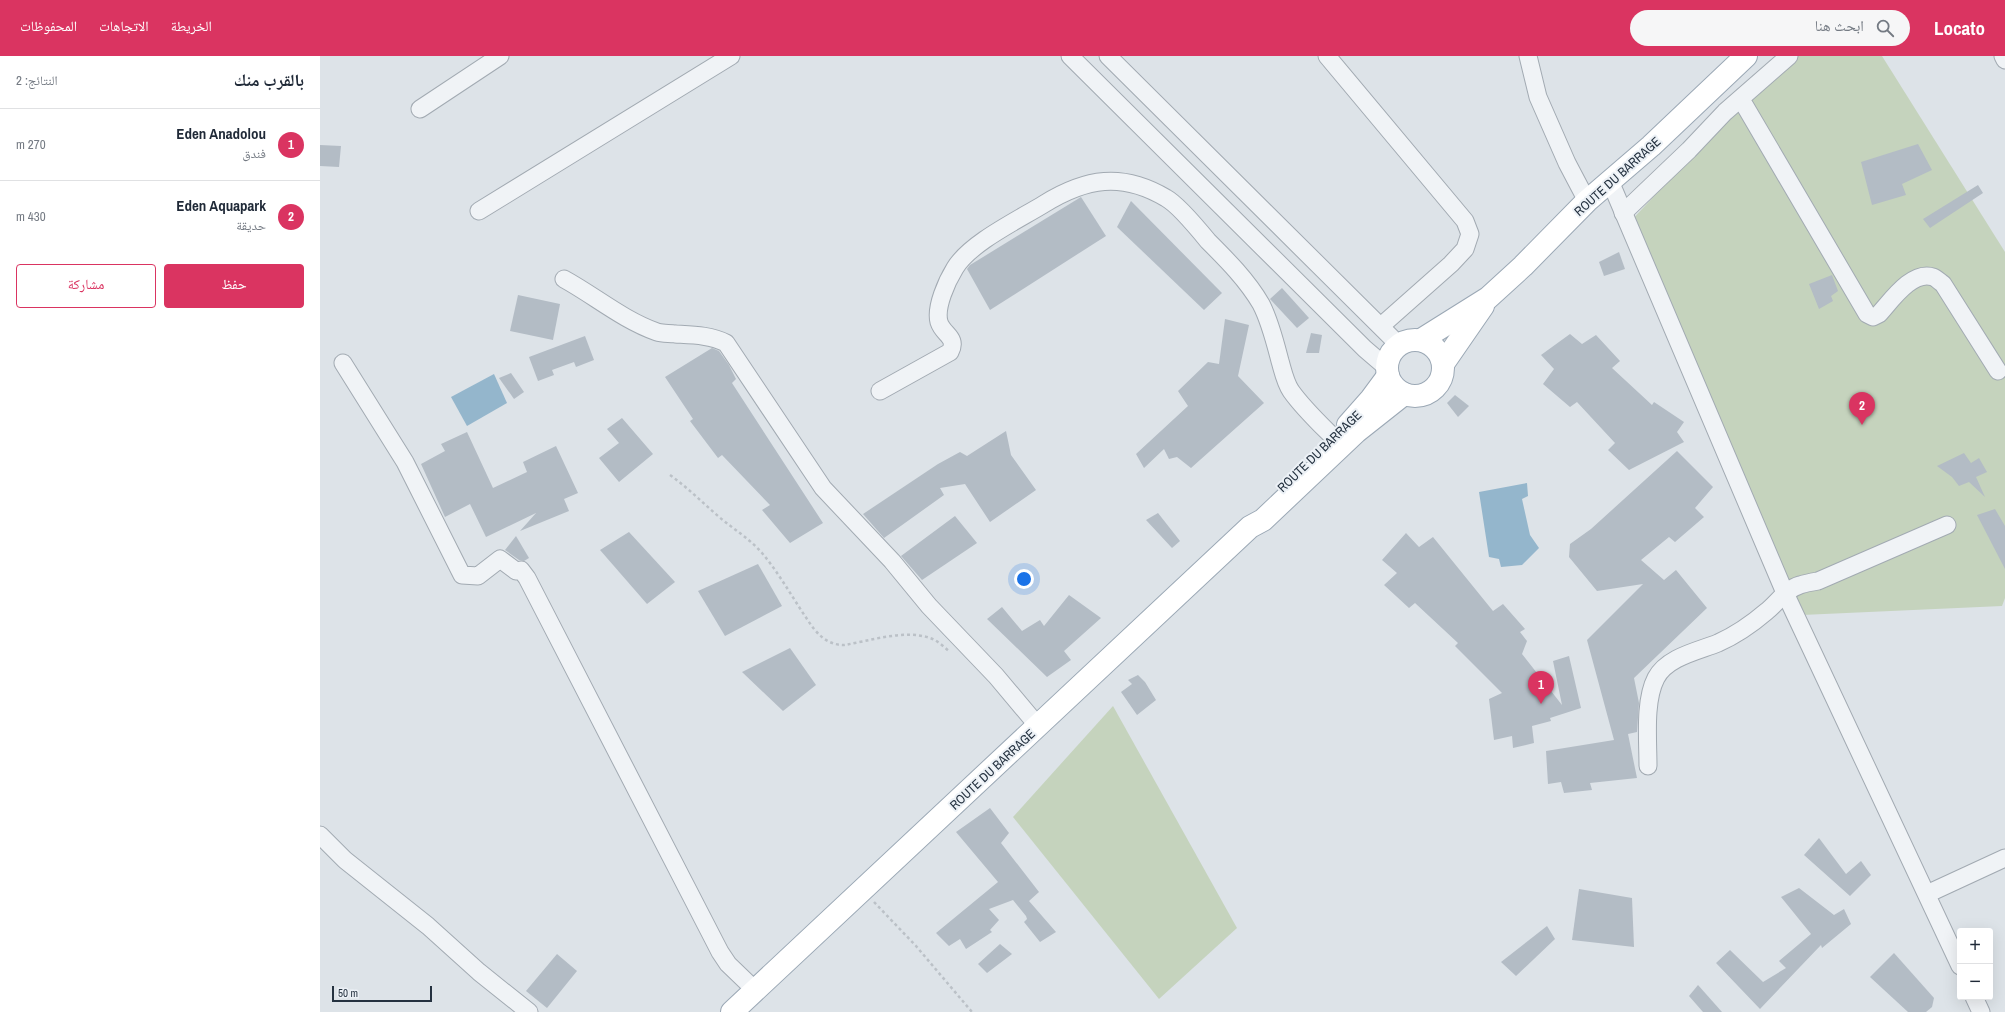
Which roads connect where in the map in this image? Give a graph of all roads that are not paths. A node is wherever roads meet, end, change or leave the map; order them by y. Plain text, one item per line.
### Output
1 (500, 56) edge
2 (731, 56) edge
3 (1070, 56) edge
4 (1108, 56) edge
5 (1327, 56) edge
6 (1528, 56) edge
7 (1746, 56) edge
8 (1789, 56) edge
9 (2003, 56) edge
10 (2005, 60) edge
11 (1708, 94) junction
12 (1739, 101) junction
13 (420, 109) dead end
14 (1725, 112) junction
15 (1610, 182) junction
16 (1587, 201) junction
17 (480, 211) dead end
18 (1623, 213) junction
19 (564, 279) dead end
20 (1488, 298) junction
21 (1381, 326) junction
22 (1421, 340) junction
23 (1399, 345) junction
24 (343, 363) dead end
25 (1443, 364) junction
26 (1387, 371) junction
27 (1998, 371) dead end
28 (880, 391) dead end
29 (1404, 394) junction
30 (1334, 438) junction
31 (1252, 525) junction
32 (1947, 525) dead end
33 (1785, 593) junction
34 (1038, 726) junction
35 (1648, 766) dead end
36 (320, 835) edge
37 (2005, 858) edge
38 (1927, 894) junction
39 (1959, 964) edge
40 (755, 990) junction
41 (1975, 1000) edge
42 (529, 1012) edge
43 (732, 1012) edge
44 (1981, 1012) edge

1 - 13 street
2 - 17 street
3 - 26 street
4 - 21 street
5 - 21 street
6 - 16 street
7 - 11 main road, ROUTE DU BARRAGE
8 - 12 street
9 - 10 street
11 - 14 street
11 - 15 main road, ROUTE DU BARRAGE
12 - 14 street
12 - 27 street
14 - 18 street
15 - 16 main road, ROUTE DU BARRAGE
15 - 18 street
16 - 20 main road, ROUTE DU BARRAGE
18 - 33 street
19 - 34 street
20 - 22 main road, ROUTE DU BARRAGE
20 - 25 main road, ROUTE DU BARRAGE
21 - 23 street
22 - 23 main road, ROUTE DU BARRAGE
22 - 25 main road
23 - 26 main road, ROUTE DU BARRAGE
24 - 40 street
25 - 29 main road, ROUTE DU BARRAGE
26 - 29 main road
26 - 30 main road, ROUTE DU BARRAGE
28 - 30 street
29 - 31 main road, ROUTE DU BARRAGE
30 - 31 main road, ROUTE DU BARRAGE
31 - 34 main road, ROUTE DU BARRAGE
32 - 33 street
33 - 35 street
33 - 38 street
34 - 40 main road, ROUTE DU BARRAGE
36 - 42 street
37 - 38 street
38 - 39 street
40 - 43 main road, ROUTE DU BARRAGE
41 - 44 street

